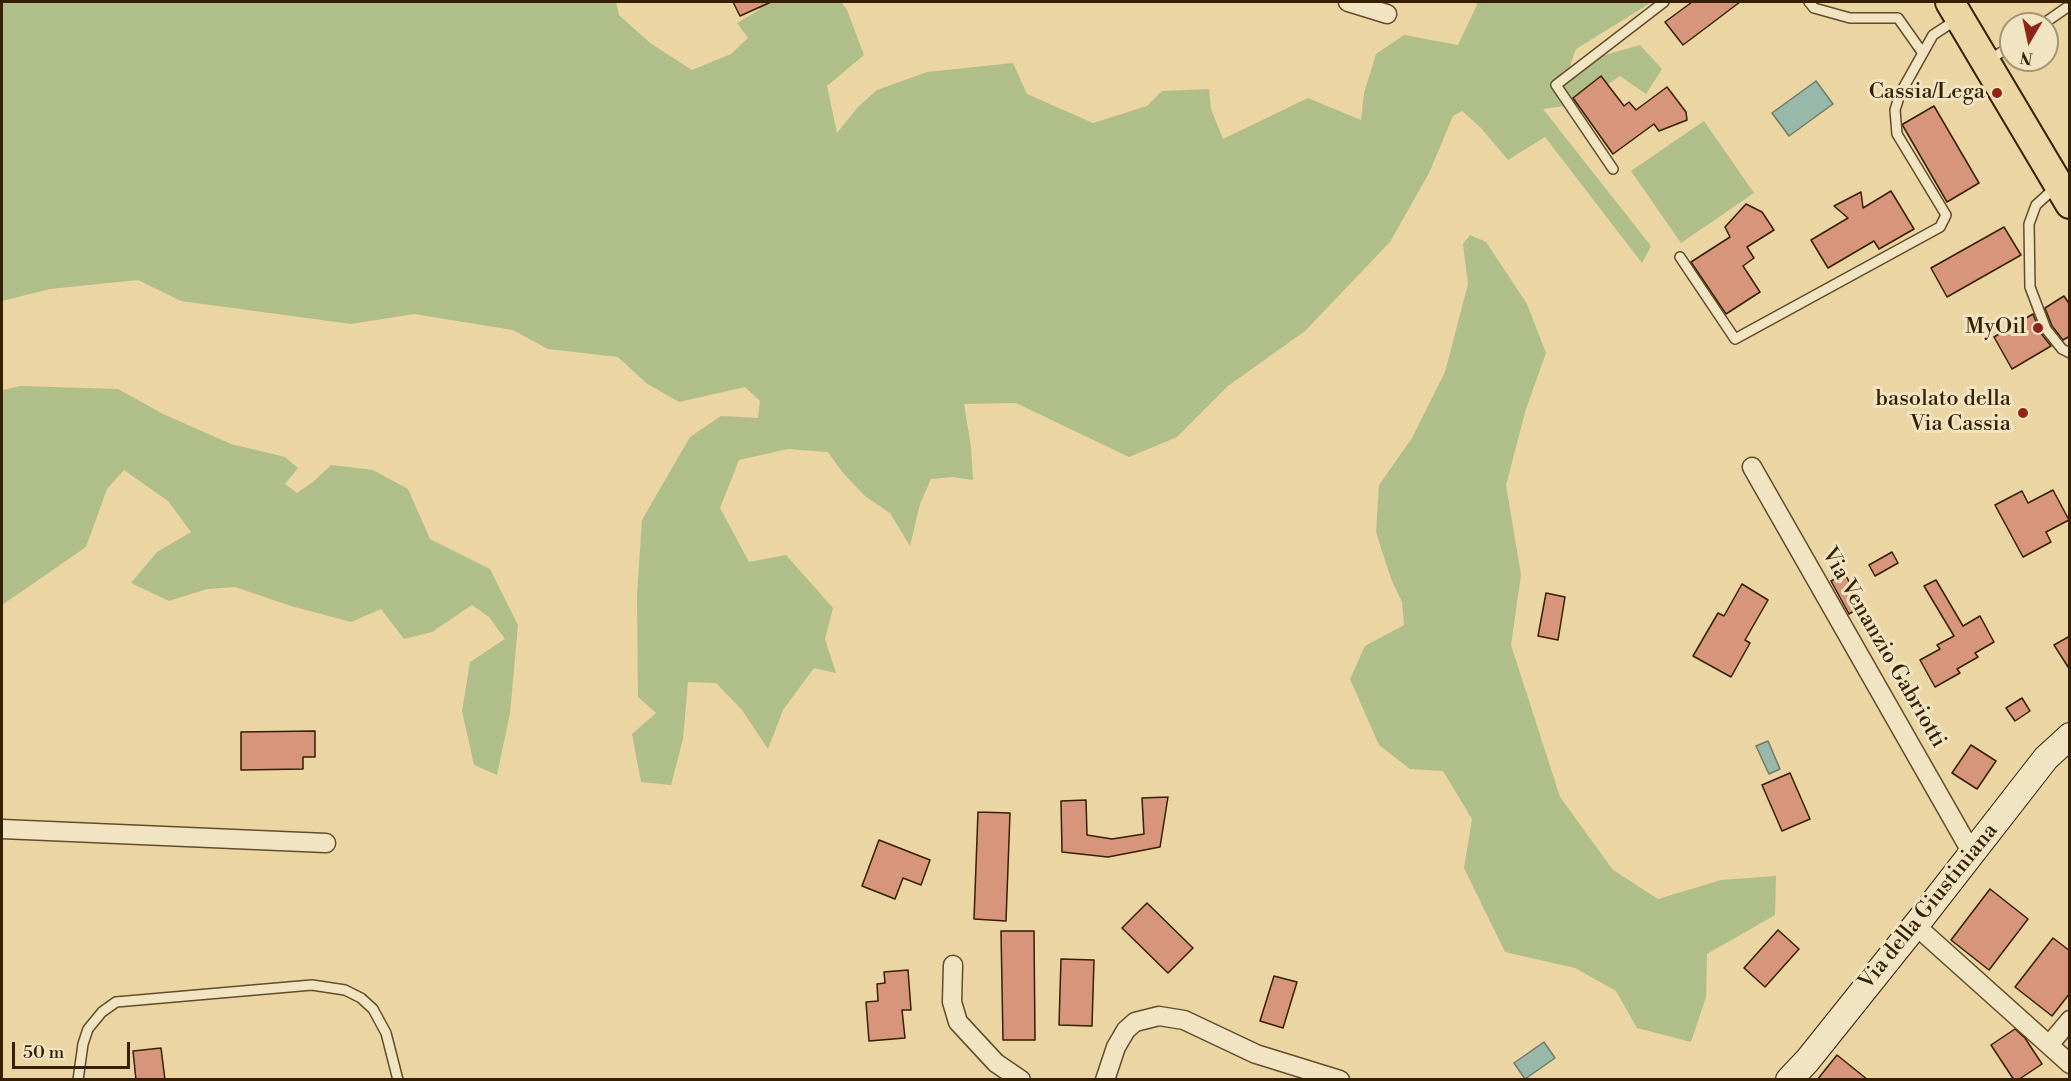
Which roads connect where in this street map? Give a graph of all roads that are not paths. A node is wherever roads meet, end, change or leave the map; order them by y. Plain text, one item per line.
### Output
1 (1348, 2) edge
2 (1664, 2) edge
3 (1809, 2) edge
4 (2066, 8) dead end
5 (1955, 9) edge
6 (2059, 13) edge
7 (1387, 14) dead end
8 (1922, 52) junction
9 (1999, 54) edge
10 (1987, 61) junction
11 (1613, 169) dead end
12 (2064, 194) edge
13 (1680, 257) dead end
14 (2070, 353) edge
15 (1752, 467) dead end
16 (2070, 736) edge
17 (2, 829) edge
18 (326, 843) dead end
19 (1972, 853) junction
20 (1915, 925) junction
21 (953, 965) dead end
22 (2070, 1020) edge
23 (2049, 1045) junction
24 (2070, 1064) edge
25 (1799, 1073) edge
26 (78, 1080) edge
27 (398, 1080) edge
28 (1022, 1080) edge
29 (1105, 1080) edge
30 (1340, 1080) edge

1 - 7 street
2 - 11 lane
3 - 8 lane
4 - 6 lane
5 - 8 lane
5 - 10 main road
8 - 13 lane
9 - 10 lane
10 - 12 main road
12 - 14 lane
15 - 19 street, Via Venanzio Gabriotti
16 - 19 street, Via della Giustiniana
17 - 18 street
19 - 20 street, Via della Giustiniana
20 - 23 street
20 - 25 street, Via della Giustiniana
21 - 28 street
22 - 23 street
23 - 24 street
26 - 27 lane
29 - 30 street

